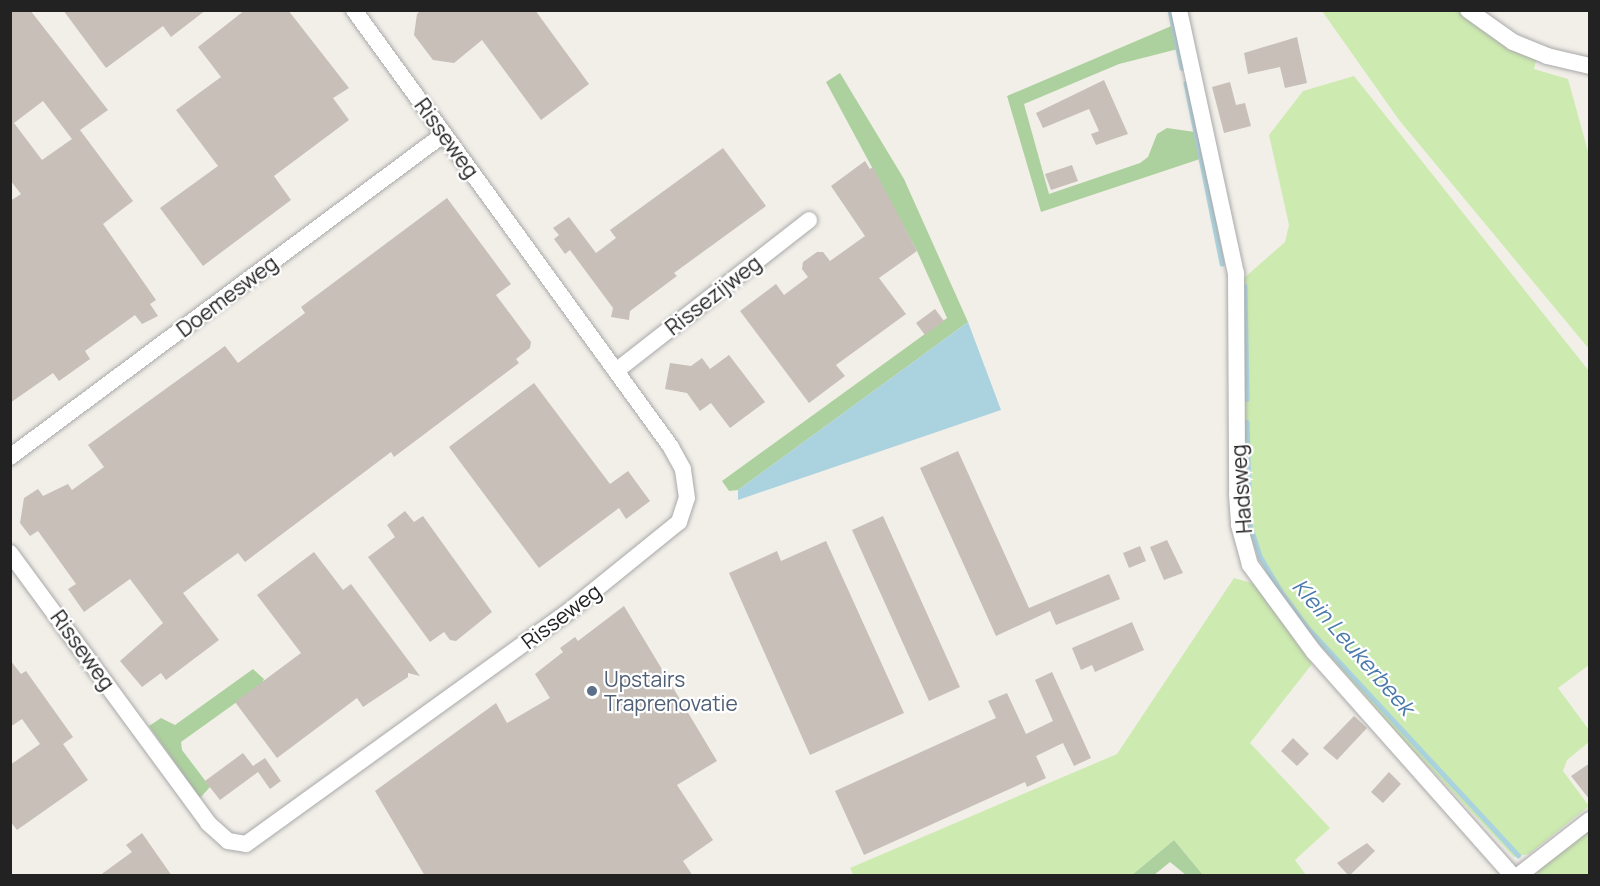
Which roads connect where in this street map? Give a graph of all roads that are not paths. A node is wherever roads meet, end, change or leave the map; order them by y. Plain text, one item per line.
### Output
1 (354, 10) edge
2 (1179, 10) edge
3 (1468, 10) edge
4 (1590, 66) edge
5 (444, 134) junction
6 (809, 220) dead end
7 (616, 371) junction
8 (10, 457) edge
9 (10, 553) edge
10 (1590, 820) edge
11 (1516, 876) edge

1 - 5 street, Risseweg
2 - 11 street, Hadsweg
3 - 4 street
5 - 7 street, Risseweg
5 - 8 street, Doemesweg
6 - 7 street, Rissezijweg
7 - 9 street, Risseweg
10 - 11 street

